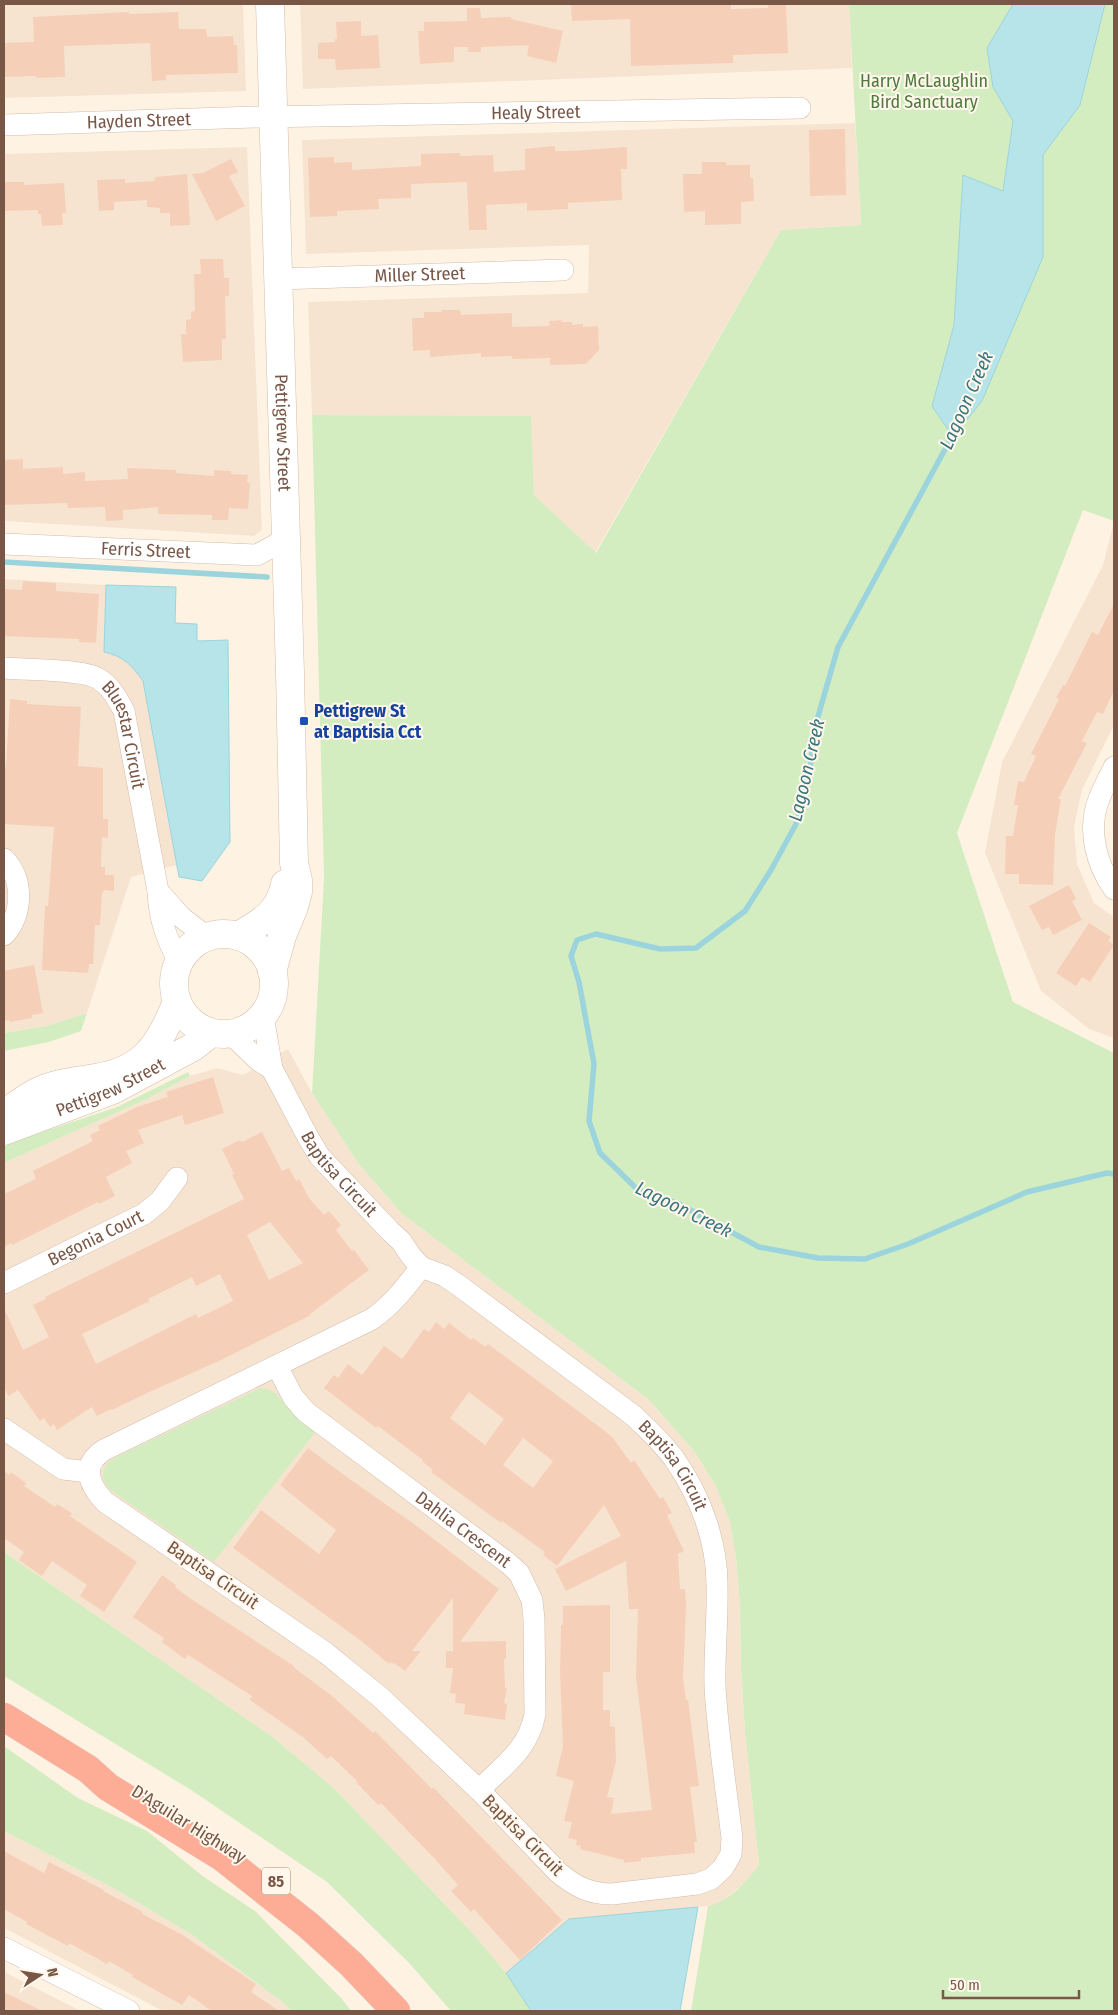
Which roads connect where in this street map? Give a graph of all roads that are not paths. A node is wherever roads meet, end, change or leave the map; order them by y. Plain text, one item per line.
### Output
1 (270, 4) edge
2 (800, 108) dead end
3 (273, 116) junction
4 (4, 125) edge
5 (563, 270) dead end
6 (278, 279) junction
7 (286, 539) junction
8 (4, 544) edge
9 (4, 668) edge
10 (1114, 767) edge
11 (4, 859) edge
12 (294, 863) junction
13 (1114, 889) edge
14 (158, 891) junction
15 (4, 935) edge
16 (238, 936) junction
17 (206, 937) junction
18 (179, 962) junction
19 (272, 972) junction
20 (177, 1002) junction
21 (263, 1015) junction
22 (221, 1034) junction
23 (272, 1069) junction
24 (4, 1114) edge
25 (4, 1131) edge
26 (177, 1178) dead end
27 (422, 1267) junction
28 (4, 1283) edge
29 (277, 1366) junction
30 (4, 1429) edge
31 (89, 1472) junction
32 (4, 1717) edge
33 (88, 1769) junction
34 (479, 1790) junction
35 (4, 1948) edge
36 (129, 2011) edge
37 (396, 2011) edge
38 (416, 2011) edge

1 - 3 main road, Pettigrew Street
2 - 3 street, Healy Street
3 - 4 street, Hayden Street
3 - 6 main road, Pettigrew Street
5 - 6 street, Miller Street
6 - 7 main road, Pettigrew Street
7 - 8 street, Ferris Street
7 - 12 main road, Pettigrew Street
9 - 14 street, Bluestar Circuit
10 - 13 street
11 - 15 street
12 - 16 main road, Pettigrew Street
12 - 19 main road, Pettigrew Street
14 - 17 street
14 - 18 street, Bluestar Circuit
16 - 17 main road
16 - 19 main road
17 - 18 main road
18 - 20 main road
19 - 21 main road
20 - 22 main road
20 - 24 main road, Pettigrew Street
21 - 22 main road
21 - 23 street, Baptisa Circuit
22 - 23 street, Baptisa Circuit
22 - 25 main road, Pettigrew Street
23 - 27 street, Baptisa Circuit
26 - 28 street, Begonia Court
27 - 29 street
27 - 34 street, Baptisa Circuit
29 - 31 street
29 - 34 street, Dahlia Crescent
30 - 31 street
31 - 34 street, Baptisa Circuit
32 - 33 highway, D'Aguilar Highway / 85
33 - 37 highway, D'Aguilar Highway / 85
33 - 38 highway, D'Aguilar Highway / 85
35 - 36 street

